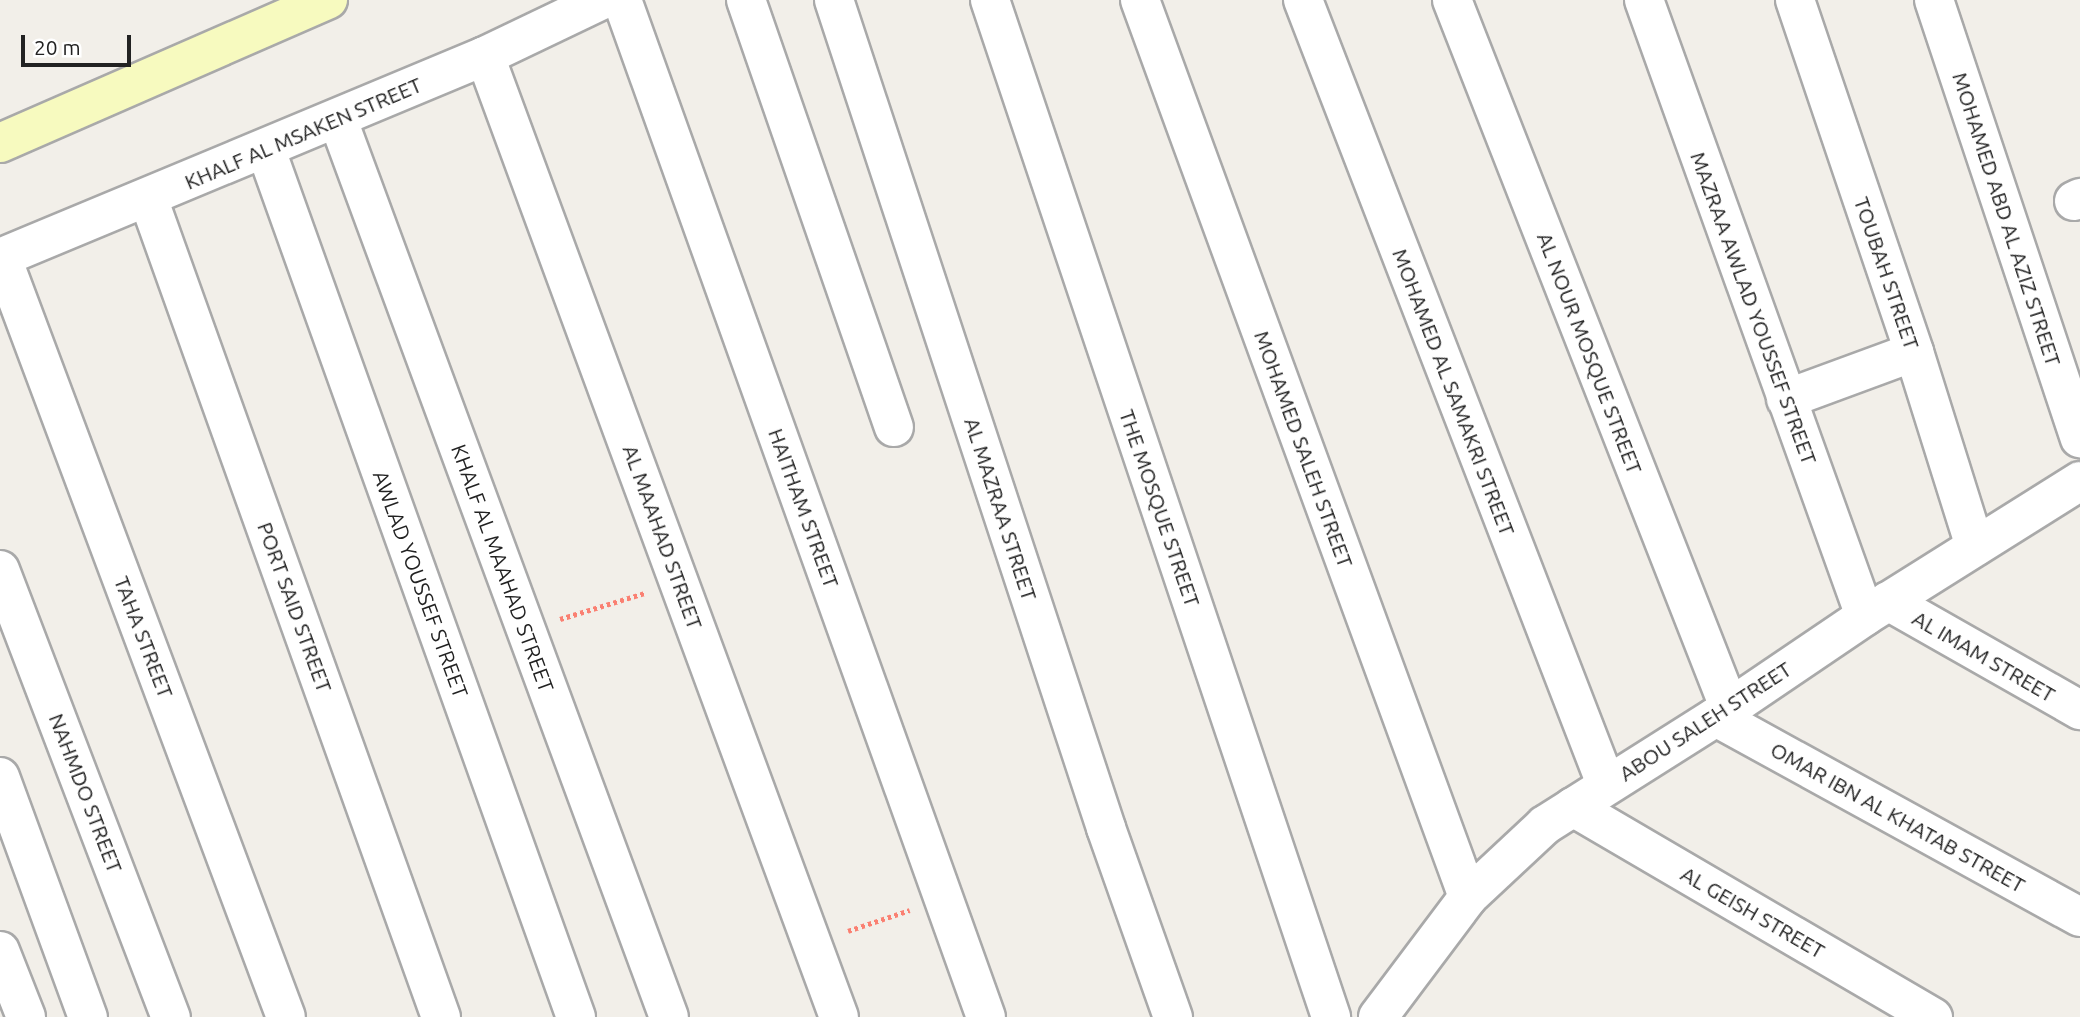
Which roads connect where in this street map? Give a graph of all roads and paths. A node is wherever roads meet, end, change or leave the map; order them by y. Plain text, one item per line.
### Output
1 (328, 0) edge
2 (602, 0) edge
3 (622, 0) edge
4 (746, 0) edge
5 (834, 0) edge
6 (990, 0) edge
7 (1140, 0) edge
8 (1303, 0) edge
9 (1452, 0) edge
10 (1644, 0) edge
11 (1795, 0) edge
12 (1934, 0) edge
13 (485, 57) junction
14 (338, 120) junction
15 (0, 143) edge
16 (266, 150) junction
17 (148, 198) junction
18 (1, 258) edge
19 (1914, 352) junction
20 (1786, 399) junction
21 (894, 427) dead end
22 (2080, 438) edge
23 (2080, 481) edge
24 (1975, 547) junction
25 (0, 570) edge
26 (680, 583) junction
27 (1877, 609) junction
28 (526, 630) junction
29 (2080, 710) edge
30 (1723, 712) junction
31 (0, 777) edge
32 (1606, 784) junction
33 (1573, 807) junction
34 (1468, 897) junction
35 (943, 898) junction
36 (2080, 917) edge
37 (813, 944) junction
38 (0, 951) edge
39 (26, 1017) edge
40 (88, 1017) edge
41 (171, 1017) edge
42 (286, 1017) edge
43 (441, 1017) edge
44 (576, 1017) edge
45 (669, 1017) edge
46 (839, 1017) edge
47 (986, 1017) edge
48 (1173, 1017) edge
49 (1331, 1017) edge
50 (1378, 1017) edge
51 (1933, 1017) edge

1 - 15 main road
2 - 13 street, KHALF AL MSAKEN STREET
3 - 35 street, HAITHAM STREET
4 - 21 street
5 - 48 street, AL MAZRAA STREET
6 - 49 street, THE MOSQUE STREET
7 - 34 street, MOHAMED SALEH STREET
8 - 32 street, MOHAMED AL SAMAKRI STREET
9 - 30 street, AL NOUR MOSQUE STREET
10 - 20 street, MAZRAA AWLAD YOUSSEF STREET
11 - 19 street, TOUBAH STREET
12 - 22 street, MOHAMED ABD AL AZIZ STREET
13 - 14 street, KHALF AL MSAKEN STREET
13 - 26 street, AL MAAHAD STREET
14 - 16 street, KHALF AL MSAKEN STREET
14 - 28 street, KHALF AL MAAHAD STREET
16 - 17 street, KHALF AL MSAKEN STREET
16 - 44 street, AWLAD YOUSSEF STREET
17 - 18 street, KHALF AL MSAKEN STREET
17 - 43 street, PORT SAID STREET
18 - 42 street, TAHA STREET
19 - 20 street
19 - 24 street, TOUBAH STREET
20 - 27 street, MAZRAA AWLAD YOUSSEF STREET
23 - 24 street, ABOU SALEH STREET
24 - 27 street, ABOU SALEH STREET
25 - 41 street, NAHMDO STREET
26 - 28 path
26 - 37 street, AL MAAHAD STREET
27 - 29 street, AL IMAM STREET
27 - 30 street, ABOU SALEH STREET
28 - 45 street, KHALF AL MAAHAD STREET
30 - 32 street, ABOU SALEH STREET
30 - 36 street, OMAR IBN AL KHATAB STREET
31 - 40 street
32 - 33 street, ABOU SALEH STREET
33 - 34 street, ABOU SALEH STREET
33 - 51 street, AL GEISH STREET
34 - 50 street, ABOU SALEH STREET
35 - 37 path
35 - 47 street, HAITHAM STREET
37 - 46 street, AL MAAHAD STREET
38 - 39 street

